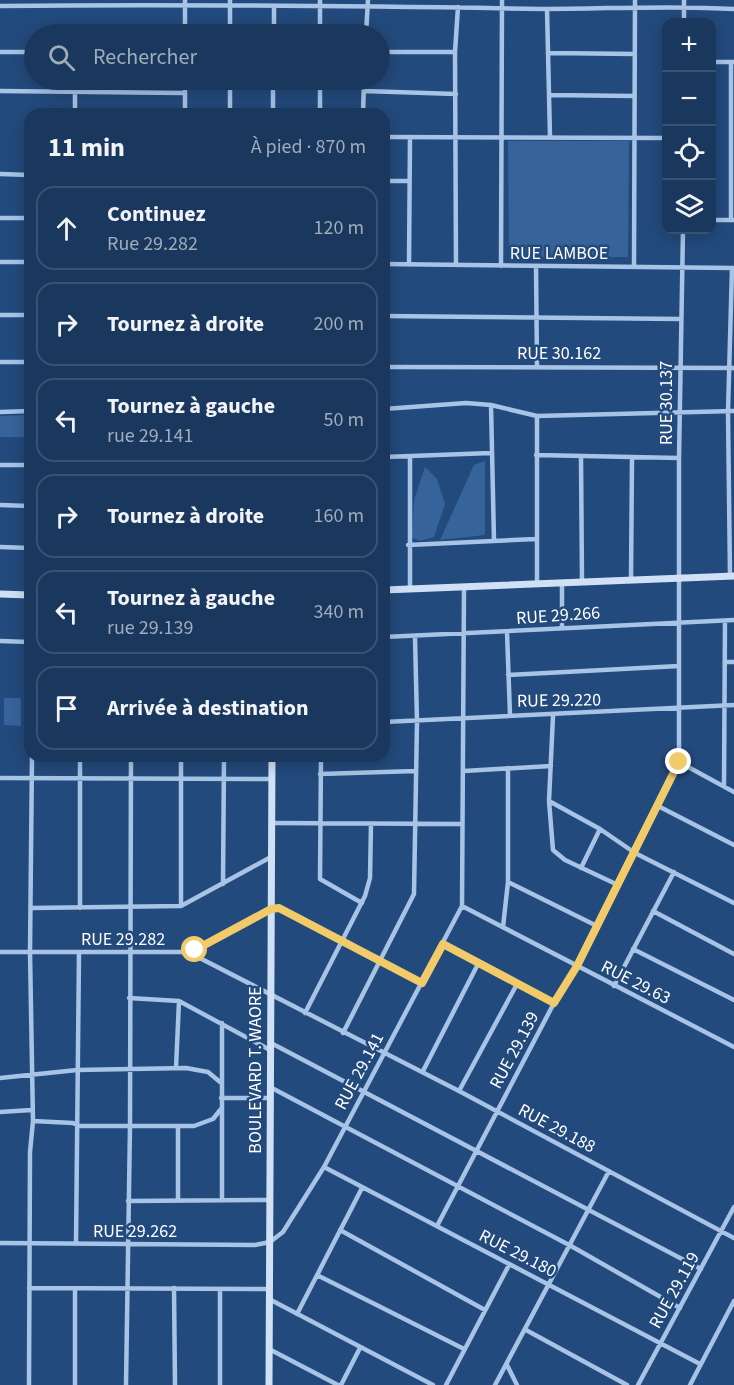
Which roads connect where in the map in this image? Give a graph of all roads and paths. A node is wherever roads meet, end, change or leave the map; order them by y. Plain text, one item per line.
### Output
1 (320, 0) edge
2 (368, 0) edge
3 (502, 0) edge
4 (635, 0) edge
5 (185, 2) edge
6 (230, 2) edge
7 (685, 3) edge
8 (0, 6) edge
9 (274, 6) junction
10 (320, 7) junction
11 (458, 7) junction
12 (635, 7) junction
13 (368, 8) junction
14 (502, 8) junction
15 (547, 9) junction
16 (734, 9) edge
17 (684, 18) edge
18 (185, 24) edge
19 (230, 24) edge
20 (274, 24) edge
21 (320, 24) edge
22 (367, 24) edge
23 (0, 52) edge
24 (24, 52) edge
25 (390, 52) edge
26 (455, 52) junction
27 (550, 52) junction
28 (635, 54) junction
29 (716, 62) edge
30 (732, 62) edge
31 (230, 90) edge
32 (273, 90) edge
33 (320, 90) edge
34 (0, 91) edge
35 (75, 91) junction
36 (364, 92) joint
37 (184, 93) joint
38 (456, 94) junction
39 (549, 95) junction
40 (634, 96) junction
41 (75, 108) edge
42 (184, 108) edge
43 (230, 108) edge
44 (273, 108) edge
45 (320, 108) edge
46 (363, 108) edge
47 (390, 137) edge
48 (410, 137) junction
49 (456, 137) junction
50 (501, 137) junction
51 (550, 137) junction
52 (635, 137) junction
53 (662, 138) edge
54 (0, 174) edge
55 (24, 175) edge
56 (390, 181) edge
57 (409, 181) junction
58 (0, 218) edge
59 (24, 218) edge
60 (716, 220) edge
61 (732, 220) edge
62 (683, 234) edge
63 (0, 262) edge
64 (24, 262) edge
65 (390, 264) edge
66 (409, 264) junction
67 (456, 265) junction
68 (501, 266) junction
69 (536, 266) junction
70 (634, 267) junction
71 (733, 268) edge
72 (681, 269) junction
73 (0, 315) edge
74 (24, 315) edge
75 (390, 316) edge
76 (537, 317) junction
77 (680, 319) junction
78 (733, 321) edge
79 (0, 362) edge
80 (24, 362) edge
81 (537, 366) junction
82 (679, 366) junction
83 (390, 367) edge
84 (732, 368) edge
85 (491, 405) junction
86 (390, 409) edge
87 (24, 411) edge
88 (731, 411) edge
89 (0, 412) edge
90 (679, 414) junction
91 (537, 416) junction
92 (491, 453) junction
93 (536, 455) junction
94 (390, 457) edge
95 (410, 457) junction
96 (581, 458) junction
97 (632, 458) junction
98 (679, 458) junction
99 (0, 465) edge
100 (24, 465) edge
101 (0, 505) edge
102 (24, 506) edge
103 (535, 539) junction
104 (494, 540) junction
105 (408, 545) junction
106 (0, 548) edge
107 (24, 548) edge
108 (732, 576) edge
109 (680, 578) junction
110 (631, 579) junction
111 (582, 581) junction
112 (562, 582) junction
113 (537, 583) junction
114 (464, 587) junction
115 (410, 589) junction
116 (390, 590) edge
117 (0, 594) edge
118 (24, 595) edge
119 (734, 620) edge
120 (725, 621) junction
121 (678, 623) junction
122 (562, 628) junction
123 (507, 632) junction
124 (464, 635) junction
125 (415, 637) junction
126 (390, 638) edge
127 (0, 641) edge
128 (24, 642) edge
129 (725, 662) junction
130 (734, 662) edge
131 (679, 666) junction
132 (508, 675) junction
133 (734, 705) edge
134 (723, 706) junction
135 (680, 709) junction
136 (510, 715) junction
137 (553, 716) junction
138 (463, 718) junction
139 (390, 722) edge
140 (417, 722) junction
141 (725, 749) junction
142 (734, 749) edge
143 (32, 762) edge
144 (80, 762) edge
145 (131, 762) edge
146 (181, 762) edge
147 (224, 762) edge
148 (272, 762) edge
149 (321, 762) edge
150 (679, 762) junction
151 (551, 766) junction
152 (508, 768) junction
153 (416, 771) junction
154 (464, 771) junction
155 (320, 774) junction
156 (0, 778) edge
157 (32, 778) junction
158 (80, 778) junction
159 (131, 778) junction
160 (181, 778) junction
161 (223, 779) junction
162 (272, 779) junction
163 (724, 786) junction
164 (734, 792) edge
165 (549, 801) junction
166 (658, 806) junction
167 (320, 822) junction
168 (272, 823) junction
169 (371, 824) junction
170 (416, 824) junction
171 (462, 824) junction
172 (600, 829) junction
173 (734, 845) edge
174 (635, 853) junction
175 (271, 857) junction
176 (581, 868) junction
177 (674, 873) junction
178 (508, 882) junction
179 (223, 884) junction
180 (618, 885) junction
181 (362, 903) junction
182 (734, 903) edge
183 (181, 906) junction
184 (462, 906) junction
185 (31, 908) junction
186 (80, 908) junction
187 (130, 908) junction
188 (271, 909) junction
189 (653, 911) junction
190 (597, 926) junction
191 (503, 927) junction
192 (344, 941) junction
193 (443, 944) junction
194 (633, 949) junction
195 (0, 952) edge
196 (30, 952) junction
197 (188, 952) junction
198 (79, 953) junction
199 (129, 953) junction
200 (734, 954) edge
201 (380, 961) junction
202 (478, 964) junction
203 (577, 966) junction
204 (422, 983) junction
205 (517, 984) junction
206 (614, 986) junction
207 (271, 996) junction
208 (129, 998) junction
209 (734, 1000) edge
210 (179, 1001) junction
211 (554, 1003) junction
212 (305, 1013) junction
213 (222, 1023) junction
214 (343, 1033) junction
215 (270, 1046) junction
216 (734, 1047) edge
217 (383, 1052) junction
218 (130, 1068) junction
219 (176, 1068) junction
220 (77, 1070) junction
221 (423, 1071) junction
222 (30, 1076) junction
223 (0, 1078) edge
224 (220, 1083) junction
225 (270, 1087) junction
226 (459, 1090) junction
227 (363, 1091) junction
228 (221, 1098) junction
229 (270, 1098) junction
230 (221, 1109) junction
231 (31, 1110) junction
232 (497, 1111) junction
233 (0, 1112) edge
234 (33, 1121) junction
235 (79, 1126) junction
236 (130, 1126) junction
237 (178, 1126) junction
238 (344, 1128) junction
239 (477, 1150) junction
240 (324, 1167) junction
241 (609, 1171) junction
242 (362, 1188) junction
243 (457, 1188) junction
244 (178, 1199) junction
245 (222, 1199) junction
246 (270, 1200) junction
247 (128, 1201) junction
248 (734, 1207) edge
249 (589, 1210) junction
250 (437, 1226) junction
251 (340, 1230) junction
252 (722, 1231) junction
253 (734, 1238) edge
254 (270, 1242) junction
255 (0, 1243) edge
256 (30, 1243) junction
257 (76, 1244) junction
258 (127, 1244) junction
259 (571, 1246) junction
260 (509, 1265) junction
261 (701, 1269) junction
262 (317, 1275) junction
263 (550, 1285) junction
264 (29, 1288) junction
265 (75, 1288) junction
266 (174, 1288) junction
267 (128, 1289) junction
268 (220, 1289) junction
269 (270, 1289) junction
270 (269, 1299) junction
271 (734, 1301) edge
272 (680, 1308) junction
273 (485, 1310) junction
274 (297, 1314) junction
275 (526, 1330) junction
276 (661, 1343) junction
277 (360, 1348) junction
278 (269, 1349) junction
279 (464, 1349) junction
280 (700, 1364) junction
281 (507, 1365) junction
282 (29, 1385) edge
283 (75, 1385) edge
284 (126, 1385) edge
285 (175, 1385) edge
286 (220, 1385) edge
287 (269, 1385) edge
288 (339, 1385) edge
289 (433, 1385) edge
290 (446, 1385) edge
291 (495, 1385) edge
292 (517, 1385) edge
293 (627, 1385) edge
294 (638, 1385) edge
295 (690, 1385) edge

1 - 10 street
2 - 13 street
3 - 14 street
4 - 12 street
5 - 6 street
5 - 8 street
5 - 18 street
6 - 9 street
6 - 19 street
7 - 12 street
7 - 16 street
7 - 17 street
9 - 10 street
9 - 20 street
10 - 13 street
10 - 21 street
11 - 13 street
11 - 14 street
11 - 26 street
12 - 15 street
12 - 28 street
13 - 22 street
14 - 15 street
14 - 50 street
15 - 27 street
23 - 24 street
25 - 26 street
26 - 38 street
27 - 28 street
27 - 39 street
28 - 40 street
29 - 30 street
30 - 61 street
31 - 43 street
32 - 44 street
33 - 45 street
34 - 35 street
35 - 37 street
35 - 41 street
36 - 38 street
36 - 46 street
37 - 42 street
38 - 49 street
39 - 40 street
39 - 51 street
40 - 52 street
47 - 48 street
48 - 49 street
48 - 57 street
49 - 50 street
49 - 67 street
50 - 51 street
50 - 68 street
51 - 52 street
52 - 53 street
52 - 70 street
54 - 55 street
56 - 57 street
57 - 66 street
58 - 59 street
60 - 61 street
62 - 72 street, RUE 30.137
63 - 64 street
65 - 66 street, RUE LAMBOE
66 - 67 street, RUE LAMBOE
67 - 68 street, RUE LAMBOE
68 - 69 street, RUE LAMBOE
69 - 70 street, RUE LAMBOE
69 - 76 street
70 - 72 street, RUE LAMBOE
71 - 72 street, RUE LAMBOE
71 - 78 street
72 - 77 street, RUE 30.137
73 - 74 street
75 - 76 street
76 - 77 street
76 - 81 street
77 - 82 street, RUE 30.137
78 - 84 street
79 - 80 street
81 - 82 street, RUE 30.162
81 - 83 street, RUE 30.162
82 - 84 street, RUE 30.162
82 - 90 street, RUE 30.137
84 - 88 street
85 - 86 street
85 - 91 street
85 - 92 street
87 - 89 street
88 - 90 street
88 - 108 street
90 - 91 street
90 - 98 street, RUE 30.137
91 - 93 street
92 - 95 street
92 - 104 street
93 - 96 street
93 - 103 street
94 - 95 street
95 - 105 street
96 - 97 street
96 - 111 street
97 - 98 street
97 - 110 street
98 - 109 street, RUE 30.137
99 - 100 street
101 - 102 street
103 - 104 street
103 - 113 street
104 - 105 street
105 - 115 street
106 - 107 street
108 - 109 street
109 - 110 street
109 - 121 street, RUE 29.139
110 - 111 street
111 - 112 street
112 - 113 street
112 - 122 street
113 - 114 street
114 - 115 street
114 - 124 street
115 - 116 street
117 - 118 street
119 - 120 street, RUE 29.266
120 - 121 street, RUE 29.266
120 - 129 street
121 - 122 street, RUE 29.266
121 - 131 street, RUE 29.139
122 - 123 street, RUE 29.266
123 - 124 street, RUE 29.266
123 - 132 street
124 - 125 street, RUE 29.266
124 - 138 street
125 - 126 street, RUE 29.266
125 - 140 street
127 - 128 street
129 - 130 street
129 - 134 street
131 - 132 street
131 - 135 street, RUE 29.139
132 - 136 street
133 - 134 street, RUE 29.220
134 - 135 street, RUE 29.220
134 - 141 street
135 - 137 street, RUE 29.220
135 - 150 street, RUE 29.139
136 - 137 street, RUE 29.220
136 - 138 street, RUE 29.220
137 - 151 street
138 - 140 street, RUE 29.220
138 - 154 street
139 - 140 street, RUE 29.220
140 - 153 street
141 - 142 street
141 - 163 street
143 - 157 street
144 - 158 street
145 - 159 street
146 - 160 street
147 - 161 street
148 - 162 street, BOULEVARD T. WAORE
149 - 155 street
150 - 163 street
150 - 166 street, RUE 29.139
151 - 152 street
151 - 165 street
152 - 154 street
152 - 178 street
153 - 155 street
153 - 170 street
154 - 171 street
155 - 167 street
156 - 157 street
157 - 158 street
157 - 185 street
158 - 159 street
158 - 186 street
159 - 160 street
159 - 187 street
160 - 161 street
160 - 183 street
161 - 162 street
161 - 179 street
162 - 168 street, BOULEVARD T. WAORE
163 - 164 street
165 - 172 street
165 - 176 street
166 - 173 street
166 - 174 street, RUE 29.139
167 - 168 street
167 - 169 street
167 - 181 street
168 - 175 street, BOULEVARD T. WAORE
169 - 170 street
169 - 181 street
170 - 171 street
170 - 201 street
171 - 184 street
172 - 174 street
172 - 176 street
174 - 177 street
174 - 180 street, RUE 29.139
175 - 179 street
175 - 188 street, BOULEVARD T. WAORE
176 - 180 street
177 - 182 street
177 - 189 street
178 - 190 street
178 - 191 street
179 - 183 street
180 - 190 street, RUE 29.139
181 - 192 street
183 - 187 street
184 - 191 street, RUE 29.63
184 - 193 street, RUE 29.141
185 - 186 street
185 - 196 street
186 - 187 street
187 - 199 street
188 - 192 street
188 - 197 street, RUE 29.282
188 - 207 street, BOULEVARD T. WAORE
189 - 194 street
189 - 200 street
190 - 203 street, RUE 29.139
191 - 203 street, RUE 29.63
192 - 201 street
192 - 212 street
193 - 202 street
193 - 204 street, RUE 29.141
194 - 206 street
194 - 209 street
195 - 196 street, RUE 29.282
196 - 198 street, RUE 29.282
196 - 222 street
197 - 199 street, RUE 29.282
197 - 207 street, RUE 29.188
198 - 199 street, RUE 29.282
198 - 220 street
199 - 208 street
201 - 204 street
201 - 214 street
202 - 205 street
202 - 221 street
203 - 206 street, RUE 29.63
203 - 211 street, RUE 29.139
204 - 217 street, RUE 29.141
205 - 211 street
205 - 226 street
206 - 216 street, RUE 29.63
207 - 212 street, RUE 29.188
207 - 215 street, BOULEVARD T. WAORE
208 - 210 street
208 - 218 street
210 - 213 street
210 - 219 street
211 - 232 street, RUE 29.139
212 - 214 street, RUE 29.188
213 - 215 street
213 - 224 street
214 - 217 street, RUE 29.188
215 - 225 street, BOULEVARD T. WAORE
215 - 227 street
217 - 221 street, RUE 29.188
217 - 227 street, RUE 29.141
218 - 219 street
218 - 220 street
218 - 236 street
219 - 224 street
220 - 222 street
220 - 235 street
221 - 226 street, RUE 29.188
222 - 223 street
222 - 231 street
224 - 228 street
225 - 229 street, BOULEVARD T. WAORE
225 - 238 street
226 - 232 street, RUE 29.188
227 - 238 street, RUE 29.141
227 - 239 street
228 - 229 street
228 - 230 street
229 - 246 street, BOULEVARD T. WAORE
230 - 237 street
230 - 245 street
231 - 233 street
231 - 234 street
232 - 239 street, RUE 29.139
232 - 241 street, RUE 29.188
234 - 235 street
234 - 256 street
235 - 236 street
235 - 257 street
236 - 237 street
236 - 247 street
237 - 244 street
238 - 240 street, RUE 29.141
238 - 243 street
239 - 243 street, RUE 29.139
239 - 249 street
240 - 242 street, RUE 29.180
240 - 254 street, RUE 29.141
241 - 249 street
241 - 252 street, RUE 29.188
242 - 250 street, RUE 29.180
242 - 251 street
243 - 250 street, RUE 29.139
243 - 259 street
244 - 245 street
244 - 247 street
245 - 246 street
246 - 254 street, BOULEVARD T. WAORE
247 - 258 street
248 - 252 street, RUE 29.119
249 - 259 street
249 - 261 street
250 - 260 street, RUE 29.180
251 - 262 street
251 - 273 street
252 - 253 street, RUE 29.188
252 - 261 street, RUE 29.119
254 - 258 street, RUE 29.262
254 - 269 street, BOULEVARD T. WAORE
255 - 256 street, RUE 29.262
256 - 257 street, RUE 29.262
256 - 264 street
257 - 258 street, RUE 29.262
258 - 267 street
259 - 263 street
259 - 272 street
260 - 263 street, RUE 29.180
260 - 273 street
261 - 272 street, RUE 29.119
262 - 274 street
262 - 279 street
263 - 275 street
263 - 276 street, RUE 29.180
264 - 265 street
264 - 282 street
265 - 267 street
265 - 283 street
266 - 267 street
266 - 268 street
266 - 285 street
267 - 284 street
268 - 269 street
268 - 286 street
269 - 270 street, BOULEVARD T. WAORE
270 - 274 street
270 - 278 street, BOULEVARD T. WAORE
271 - 280 street
272 - 276 street, RUE 29.119
273 - 279 street
274 - 277 street
275 - 281 street
275 - 293 street
276 - 280 street, RUE 29.180
276 - 294 street, RUE 29.119
277 - 288 street
277 - 289 street
278 - 287 street, BOULEVARD T. WAORE
278 - 288 street
279 - 290 street
280 - 295 street
281 - 291 street
281 - 292 street

